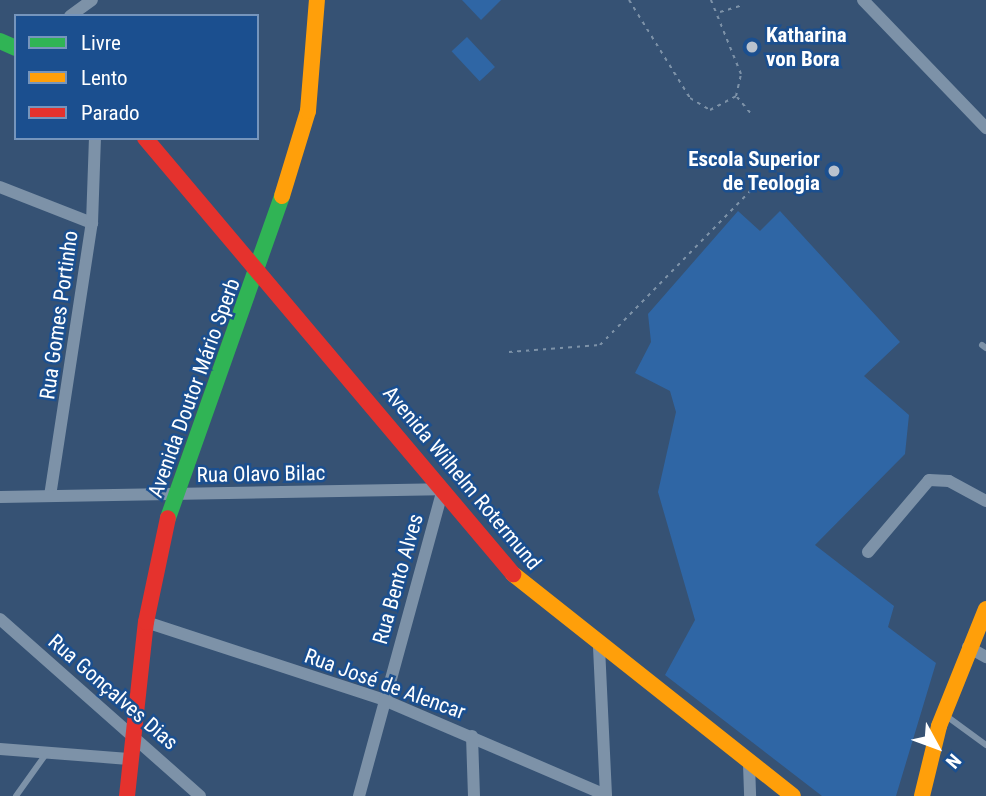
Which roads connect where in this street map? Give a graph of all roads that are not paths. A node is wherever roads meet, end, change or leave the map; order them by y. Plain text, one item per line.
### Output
1 (92, 0) edge
2 (317, 0) edge
3 (863, 0) edge
4 (877, 0) edge
5 (73, 14) edge
6 (877, 14) junction
7 (986, 128) edge
8 (95, 140) edge
9 (147, 140) edge
10 (0, 187) edge
11 (92, 223) junction
12 (260, 270) junction
13 (440, 491) junction
14 (173, 495) junction
15 (50, 496) junction
16 (0, 497) edge
17 (986, 501) edge
18 (868, 552) dead end
19 (986, 609) edge
20 (0, 619) edge
21 (146, 622) junction
22 (599, 646) junction
23 (968, 647) junction
24 (986, 657) edge
25 (384, 700) junction
26 (943, 714) junction
27 (134, 733) junction
28 (472, 736) junction
29 (986, 745) edge
30 (0, 749) edge
31 (47, 753) junction
32 (129, 759) junction
33 (749, 764) junction
34 (606, 795) edge
35 (16, 796) edge
36 (127, 796) edge
37 (200, 796) edge
38 (359, 796) edge
39 (474, 796) edge
40 (750, 796) edge
41 (793, 796) edge
42 (922, 796) edge

1 - 5 street
2 - 12 street, Avenida Doutor Mário Sperb
3 - 6 street
4 - 6 street
6 - 7 street
8 - 11 street, Rua Gomes Portinho
9 - 12 street, Avenida Wilhelm Rotermund
10 - 11 street
11 - 15 street, Rua Gomes Portinho
12 - 13 street, Avenida Wilhelm Rotermund
12 - 14 street, Avenida Doutor Mário Sperb
13 - 14 street, Rua Olavo Bilac
13 - 22 street, Avenida Wilhelm Rotermund
13 - 25 street, Rua Bento Alves
14 - 15 street, Rua Olavo Bilac
14 - 21 street, Avenida Doutor Mário Sperb
15 - 16 street, Rua Olavo Bilac
17 - 18 street
19 - 23 street
20 - 27 street, Rua Gonçalves Dias
21 - 25 street, Rua José de Alencar
21 - 27 street, Avenida Doutor Mário Sperb
22 - 33 street, Avenida Wilhelm Rotermund
22 - 34 street
23 - 24 street
23 - 26 street
25 - 28 street, Rua José de Alencar
25 - 38 street, Rua Bento Alves
26 - 29 lane
26 - 42 street
27 - 32 street, Avenida Doutor Mário Sperb
27 - 37 street, Rua Gonçalves Dias
28 - 34 street, Rua José de Alencar
28 - 39 street
30 - 31 street
31 - 32 street
31 - 35 lane
32 - 36 street, Avenida Doutor Mário Sperb
33 - 40 street
33 - 41 street, Avenida Wilhelm Rotermund

